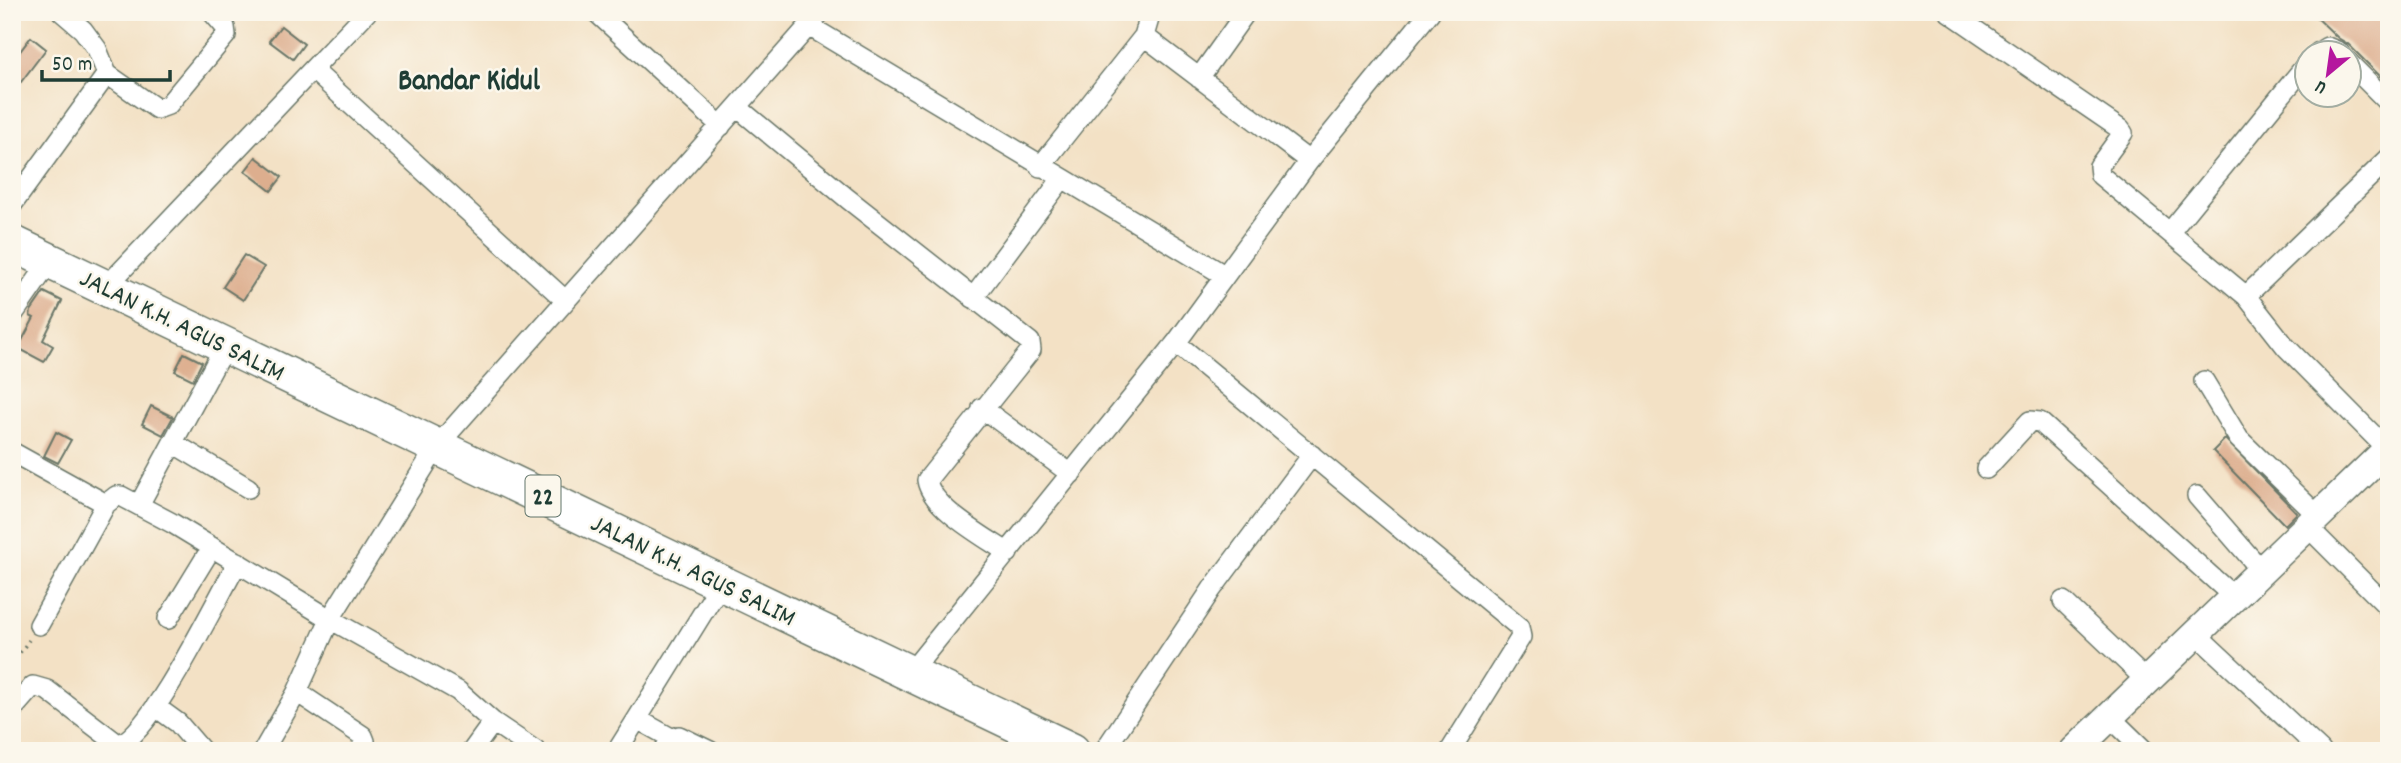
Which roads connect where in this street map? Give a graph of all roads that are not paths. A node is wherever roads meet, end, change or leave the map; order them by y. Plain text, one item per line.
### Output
1 (62, 12) edge
2 (212, 12) edge
3 (367, 12) edge
4 (596, 12) edge
5 (1151, 12) edge
6 (1246, 12) edge
7 (1430, 12) edge
8 (1949, 12) edge
9 (815, 19) edge
10 (1144, 36) junction
11 (313, 70) junction
12 (107, 74) junction
13 (2362, 76) edge
14 (1199, 78) junction
15 (2292, 82) edge
16 (2389, 103) edge
17 (737, 107) junction
18 (721, 127) junction
19 (2389, 158) edge
20 (1310, 161) junction
21 (1040, 167) junction
22 (1061, 180) junction
23 (12, 205) edge
24 (2170, 232) junction
25 (12, 243) edge
26 (51, 260) junction
27 (1224, 275) junction
28 (105, 288) junction
29 (2246, 296) junction
30 (973, 298) junction
31 (565, 300) junction
32 (12, 316) edge
33 (1176, 344) junction
34 (225, 346) junction
35 (2204, 381) dead end
36 (982, 408) junction
37 (173, 443) junction
38 (438, 445) junction
39 (2388, 448) edge
40 (12, 452) edge
41 (1312, 455) junction
42 (1986, 469) dead end
43 (1071, 474) junction
44 (248, 488) dead end
45 (2197, 496) dead end
46 (106, 504) junction
47 (139, 505) junction
48 (2313, 521) junction
49 (212, 547) junction
50 (1007, 553) junction
51 (238, 562) junction
52 (2261, 570) junction
53 (722, 582) junction
54 (2234, 597) junction
55 (2063, 601) dead end
56 (2389, 608) edge
57 (168, 619) dead end
58 (330, 619) junction
59 (39, 625) road end
60 (2196, 634) junction
61 (910, 673) junction
62 (2147, 681) junction
63 (297, 692) junction
64 (156, 707) junction
65 (12, 710) edge
66 (2110, 716) junction
67 (638, 719) junction
68 (493, 722) junction
69 (668, 745) edge
70 (202, 751) edge
71 (263, 751) edge
72 (360, 751) edge
73 (472, 751) edge
74 (536, 751) edge
75 (617, 751) edge
76 (710, 751) edge
77 (1072, 751) edge
78 (1104, 751) edge
79 (1450, 751) edge
80 (2074, 751) edge
81 (2145, 751) edge
82 (2321, 751) edge

1 - 12 street
2 - 12 street
3 - 11 street
4 - 18 street
5 - 10 street
6 - 14 street
7 - 20 street
8 - 24 street
9 - 17 street
9 - 21 street
10 - 14 street
10 - 21 street
11 - 28 street
11 - 31 street
12 - 23 street
13 - 16 street
14 - 20 street
15 - 24 street
17 - 18 street
17 - 30 street
18 - 31 street
19 - 29 street
20 - 27 street
21 - 22 street
22 - 27 street
22 - 30 street
24 - 29 street
25 - 26 highway, JALAN K.H. AGUS SALIM / 22
26 - 28 highway, JALAN K.H. AGUS SALIM / 22
26 - 32 street
27 - 33 street
28 - 34 highway, JALAN K.H. AGUS SALIM / 22
29 - 39 street
30 - 36 street
31 - 38 street
33 - 41 street
33 - 43 street
34 - 37 street
34 - 38 highway, JALAN K.H. AGUS SALIM / 22
35 - 48 street
36 - 43 street
36 - 50 street
37 - 44 street
37 - 47 street
38 - 53 highway, JALAN K.H. AGUS SALIM / 22
38 - 58 street
39 - 48 main road
40 - 46 street
41 - 78 street
41 - 79 street
42 - 54 street
43 - 50 street
45 - 52 street
46 - 47 street
46 - 59 street
47 - 49 street
48 - 52 main road
48 - 56 street
49 - 51 street
49 - 57 street
50 - 61 street
51 - 58 street
51 - 64 street
52 - 54 main road
53 - 61 highway, JALAN K.H. AGUS SALIM / 22
53 - 67 street
54 - 60 main road
55 - 62 street
58 - 63 street
58 - 68 street
60 - 62 main road
60 - 82 street
61 - 77 highway, JALAN K.H. AGUS SALIM / 22
62 - 66 main road
63 - 71 street
63 - 72 street
64 - 65 street
64 - 70 street
66 - 80 main road
66 - 81 street
67 - 69 street
67 - 75 street
68 - 73 street
68 - 74 street
69 - 76 street

